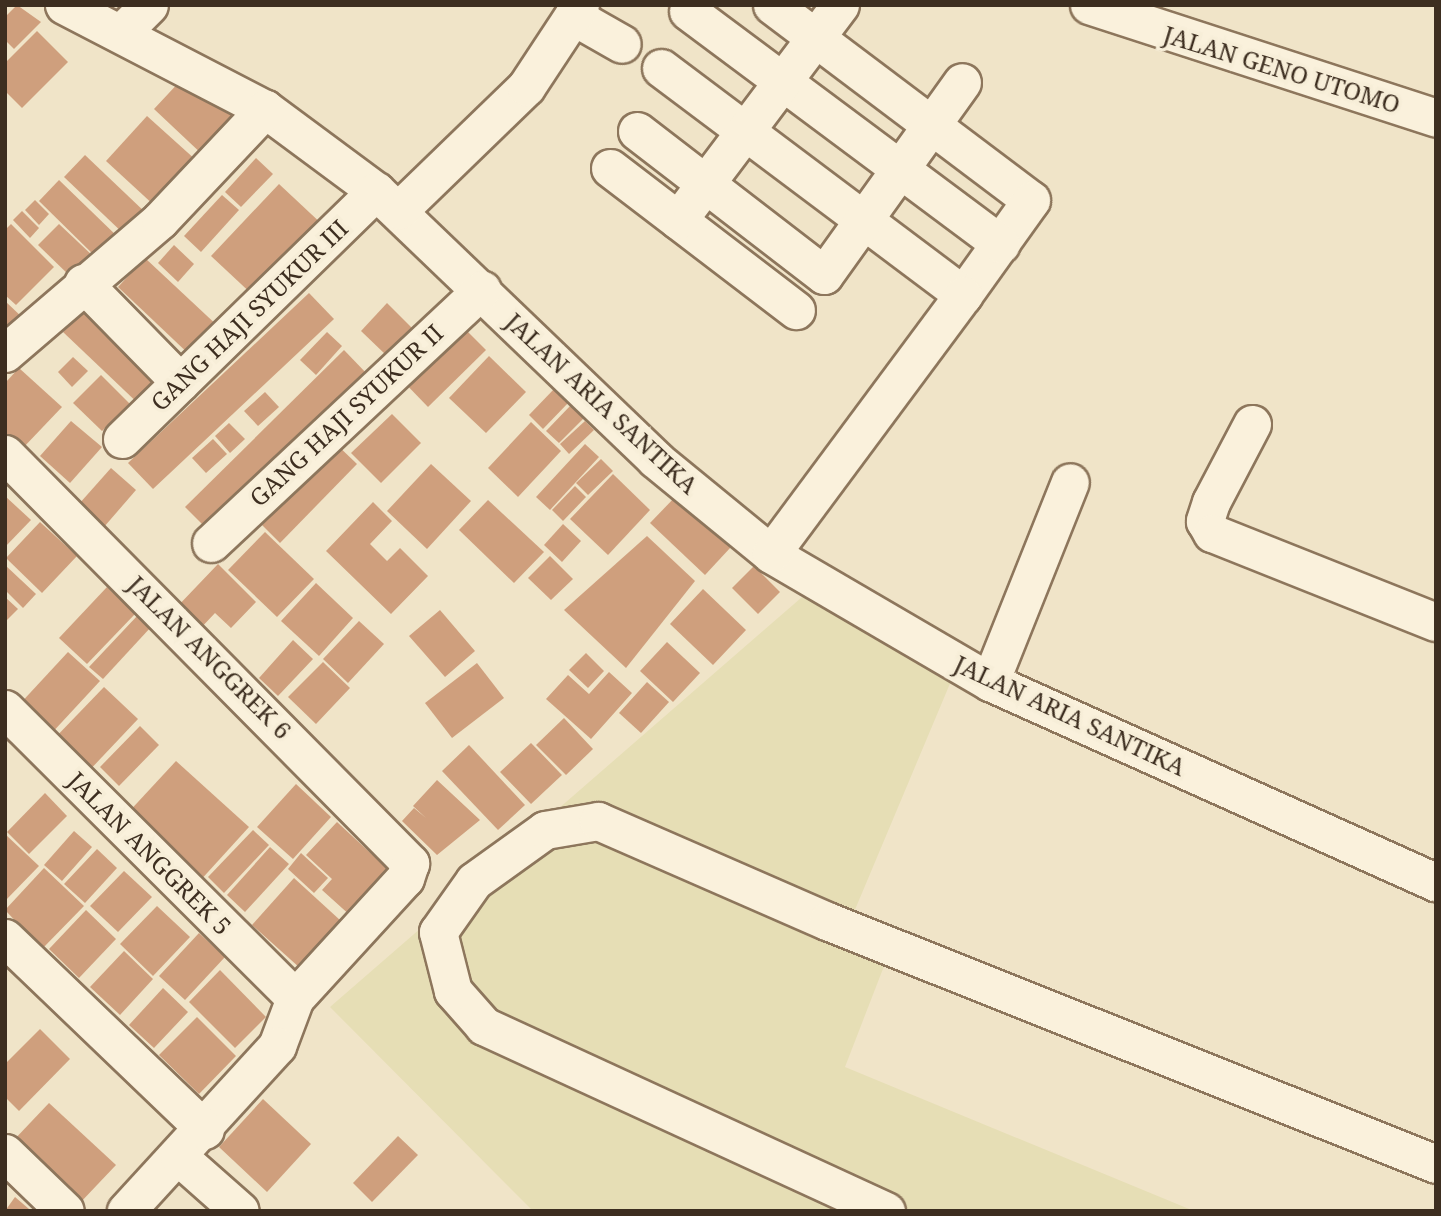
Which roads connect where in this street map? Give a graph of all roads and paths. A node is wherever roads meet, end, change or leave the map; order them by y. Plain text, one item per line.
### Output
1 (64, 5) edge
2 (149, 5) edge
3 (772, 5) edge
4 (840, 5) edge
5 (1089, 5) edge
6 (577, 11) edge
7 (688, 11) dead end
8 (122, 32) junction
9 (815, 37) junction
10 (622, 44) dead end
11 (661, 68) dead end
12 (782, 81) junction
13 (962, 82) dead end
14 (265, 109) junction
15 (1436, 118) edge
16 (931, 125) junction
17 (746, 130) junction
18 (637, 131) dead end
19 (899, 168) junction
20 (610, 169) dead end
21 (705, 184) junction
22 (387, 201) junction
23 (864, 217) junction
24 (678, 220) junction
25 (1000, 244) junction
26 (83, 283) junction
27 (482, 289) junction
28 (963, 295) junction
29 (796, 310) dead end
30 (5, 354) edge
31 (180, 382) junction
32 (1252, 424) dead end
33 (122, 439) dead end
34 (5, 454) edge
35 (1070, 482) dead end
36 (211, 543) dead end
37 (771, 554) junction
38 (1436, 622) edge
39 (990, 682) junction
40 (5, 709) edge
41 (1436, 883) edge
42 (5, 938) edge
43 (295, 998) junction
44 (205, 1130) junction
45 (5, 1153) edge
46 (179, 1157) junction
47 (1436, 1164) edge
48 (65, 1211) edge
49 (127, 1211) edge
50 (240, 1211) edge
51 (886, 1211) edge

1 - 8 street, JALAN ARIA SANTIKA
2 - 8 street
3 - 9 street
4 - 9 street
5 - 15 street, JALAN GENO UTOMO
6 - 10 street
6 - 22 street, GANG HAJI SYUKUR III
7 - 12 street
8 - 14 street, JALAN ARIA SANTIKA
9 - 12 street
9 - 16 street
11 - 17 street
12 - 17 street
12 - 19 street
13 - 16 street
14 - 22 street, JALAN ARIA SANTIKA
14 - 26 street
16 - 19 street
16 - 25 street
17 - 21 street
17 - 23 street
18 - 21 street
19 - 23 street
19 - 25 street
20 - 24 street
21 - 23 street
21 - 24 street
22 - 27 street, JALAN ARIA SANTIKA
22 - 31 street, GANG HAJI SYUKUR III
23 - 28 street
24 - 29 street
25 - 28 street
26 - 30 street
26 - 31 street
27 - 36 street, GANG HAJI SYUKUR II
27 - 37 street, JALAN ARIA SANTIKA
28 - 37 street
31 - 33 street, GANG HAJI SYUKUR III
32 - 38 street
34 - 43 street, JALAN ANGGREK 6
35 - 39 street
37 - 39 street, JALAN ARIA SANTIKA
39 - 41 street, JALAN ARIA SANTIKA
40 - 43 street, JALAN ANGGREK 5
42 - 44 street
43 - 44 street
44 - 46 street
45 - 48 street
46 - 49 street
46 - 50 street
47 - 51 street

